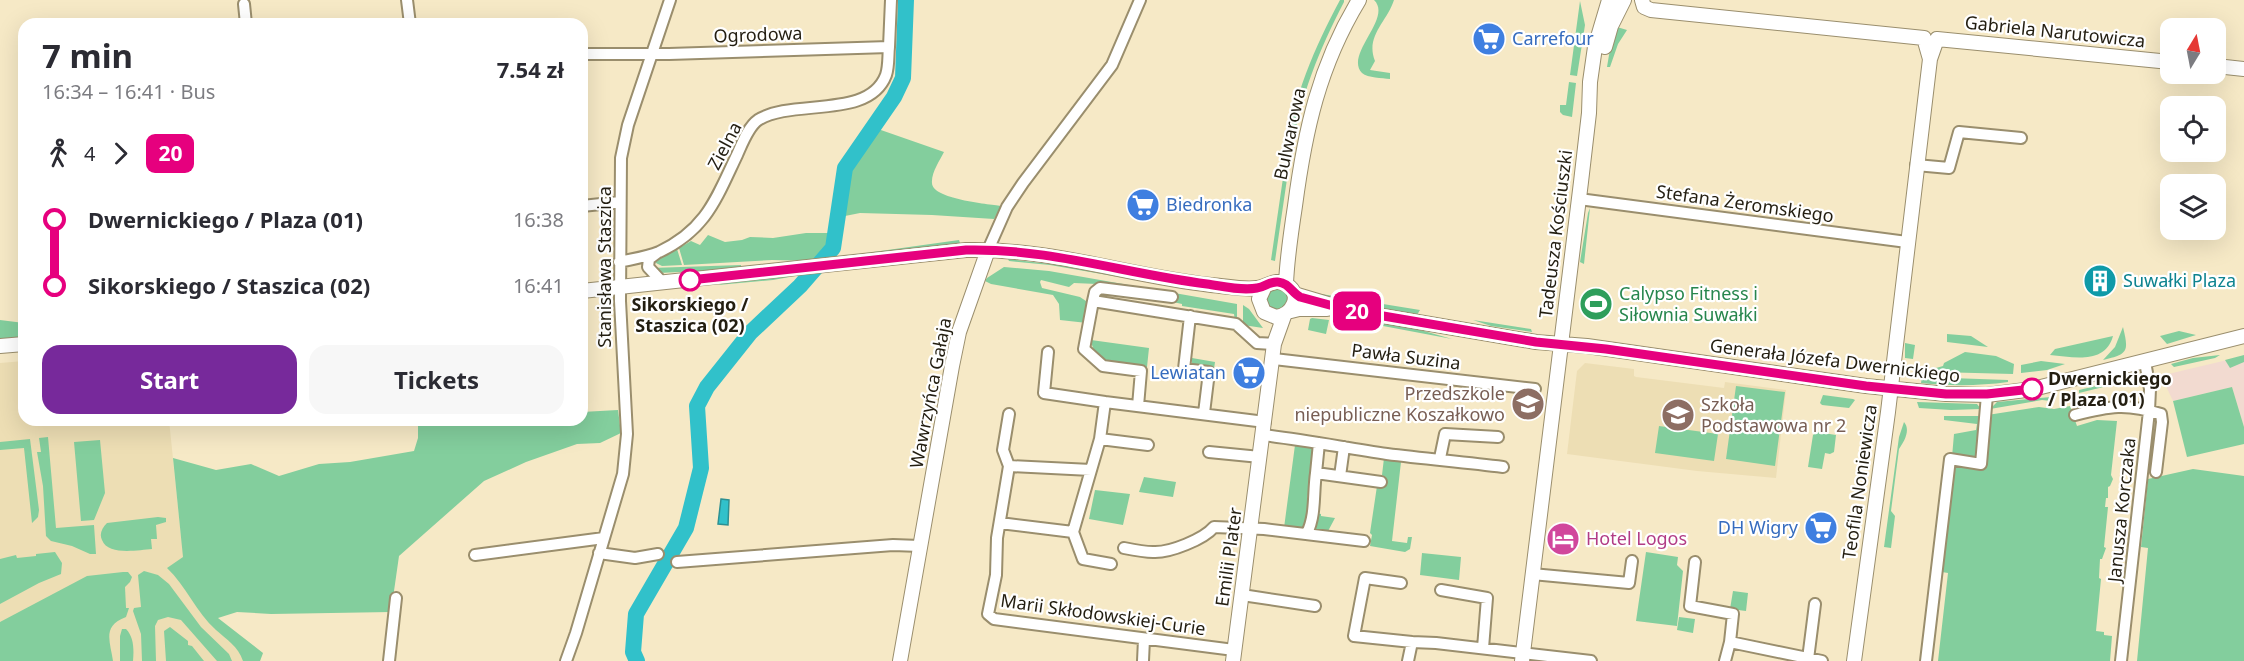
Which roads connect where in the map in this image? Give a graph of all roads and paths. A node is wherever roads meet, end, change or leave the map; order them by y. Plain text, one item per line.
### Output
1 (407, 0) edge
2 (670, 0) edge
3 (891, 0) edge
4 (1140, 0) edge
5 (1348, 0) edge
6 (1359, 0) edge
7 (1609, 0) edge
8 (1624, 0) edge
9 (1642, 0) edge
10 (244, 4) dead end
11 (245, 18) edge
12 (409, 18) edge
13 (1930, 38) junction
14 (889, 47) junction
15 (588, 54) edge
16 (653, 54) junction
17 (2160, 61) edge
18 (2226, 67) edge
19 (2244, 69) edge
20 (1589, 113) junction
21 (2021, 138) dead end
22 (1916, 165) junction
23 (1579, 199) junction
24 (620, 202) junction
25 (588, 205) edge
26 (1907, 242) junction
27 (988, 250) junction
28 (657, 253) junction
29 (619, 262) junction
30 (663, 283) junction
31 (1204, 284) junction
32 (1280, 286) junction
33 (620, 287) junction
34 (588, 290) edge
35 (1172, 297) dead end
36 (1093, 301) junction
37 (1264, 309) junction
38 (1348, 310) junction
39 (1287, 313) junction
40 (1190, 316) junction
41 (2244, 336) edge
42 (18, 344) edge
43 (1274, 344) junction
44 (1560, 345) junction
45 (0, 346) edge
46 (1048, 352) dead end
47 (1274, 359) junction
48 (2145, 362) junction
49 (1890, 388) junction
50 (1535, 389) dead end
51 (1987, 394) junction
52 (1105, 402) junction
53 (1138, 406) junction
54 (2149, 411) junction
55 (1204, 413) junction
56 (1009, 414) dead end
57 (2075, 416) dead end
58 (1264, 428) junction
59 (1498, 437) dead end
60 (1100, 439) junction
61 (1319, 443) junction
62 (1148, 445) dead end
63 (1344, 447) junction
64 (1209, 452) dead end
65 (1260, 457) junction
66 (1440, 458) junction
67 (1008, 466) junction
68 (1503, 467) dead end
69 (1091, 470) junction
70 (2156, 472) dead end
71 (1316, 473) junction
72 (1340, 476) junction
73 (1382, 482) dead end
74 (1000, 523) junction
75 (1251, 528) junction
76 (1073, 532) junction
77 (1307, 533) junction
78 (604, 538) junction
79 (1364, 541) dead end
80 (920, 546) junction
81 (1124, 548) dead end
82 (599, 554) junction
83 (658, 554) dead end
84 (475, 555) dead end
85 (1632, 561) dead end
86 (677, 562) dead end
87 (1695, 562) dead end
88 (1111, 564) dead end
89 (1532, 574) junction
90 (1401, 583) dead end
91 (1441, 590) dead end
92 (1242, 595) junction
93 (396, 598) dead end
94 (1815, 604) dead end
95 (1315, 606) dead end
96 (1144, 639) junction
97 (1412, 642) junction
98 (1730, 642) junction
99 (1483, 648) junction
100 (1233, 656) edge
101 (1522, 657) edge
102 (1808, 659) junction
103 (389, 661) edge
104 (566, 661) edge
105 (900, 661) edge
106 (1143, 661) edge
107 (1408, 661) edge
108 (1591, 661) edge
109 (1725, 661) edge
110 (1822, 661) edge
111 (1854, 661) edge
112 (1926, 661) edge
113 (2121, 661) edge

1 - 12 street
2 - 16 street, Stanisława Staszica
3 - 14 street
4 - 27 street, Wawrzyńca Gałaja
5 - 32 street, Bulwarowa
6 - 32 street, Bulwarowa
7 - 20 street, Tadeusza Kościuszki
8 - 20 street, Tadeusza Kościuszki
9 - 13 street, Gabriela Narutowicza
10 - 11 street
13 - 17 street, Gabriela Narutowicza
13 - 22 street, Teofila Noniewicza
14 - 16 street, Ogrodowa
14 - 28 street, Zielna
15 - 16 street, Ogrodowa
16 - 24 street, Stanisława Staszica
18 - 19 street
20 - 23 street, Tadeusza Kościuszki
21 - 22 street
22 - 26 street, Teofila Noniewicza
23 - 26 street, Stefana Żeromskiego
23 - 44 street, Tadeusza Kościuszki
24 - 25 street
24 - 29 street, Stanisława Staszica
26 - 49 street, Teofila Noniewicza
27 - 30 street
27 - 31 street
27 - 80 street, Wawrzyńca Gałaja
28 - 29 street, Zielna
28 - 30 street
29 - 33 street, Stanisława Staszica
30 - 33 street
31 - 32 street
31 - 37 street
32 - 37 street
32 - 38 street
32 - 39 street
33 - 34 street
33 - 78 street, Stanisława Staszica
35 - 36 street
36 - 40 street
36 - 53 street
37 - 39 street
37 - 43 street, Emilii Plater
38 - 39 street
38 - 44 street, Generała Józefa Dwernickiego
39 - 43 street, Emilii Plater
40 - 43 street
40 - 55 street
41 - 48 street, Generała Józefa Dwernickiego
42 - 45 street
43 - 47 street, Emilii Plater
44 - 49 street, Generała Józefa Dwernickiego
44 - 89 street, Tadeusza Kościuszki
46 - 52 street
47 - 50 street, Pawła Suzina
47 - 58 street, Emilii Plater
48 - 51 street, Generała Józefa Dwernickiego
48 - 54 street, Janusza Korczaka
49 - 51 street, Generała Józefa Dwernickiego
49 - 111 street, Teofila Noniewicza
51 - 112 street
52 - 53 street
52 - 60 street
53 - 55 street
54 - 57 street
54 - 70 street
54 - 113 street, Janusza Korczaka
55 - 58 street
56 - 67 street, Marii Skłodowskiej-Curie
58 - 61 street
58 - 65 street, Emilii Plater
59 - 66 street
60 - 62 street
60 - 69 street
61 - 63 street
61 - 71 street
63 - 66 street
63 - 72 street
64 - 65 street
65 - 75 street, Emilii Plater
66 - 68 street
67 - 69 street
67 - 74 street, Marii Skłodowskiej-Curie
69 - 76 street
71 - 72 street
71 - 77 street
72 - 73 street
74 - 76 street
74 - 96 street, Marii Skłodowskiej-Curie
75 - 77 street
75 - 81 street
75 - 92 street, Emilii Plater
76 - 88 street
77 - 79 street
78 - 82 street, Stanisława Staszica
78 - 84 street
80 - 86 street
80 - 105 street, Wawrzyńca Gałaja
82 - 83 street
82 - 104 street, Stanisława Staszica
85 - 89 street
87 - 98 street
89 - 101 street, Tadeusza Kościuszki
90 - 97 street
91 - 99 street
92 - 95 street
92 - 100 street, Emilii Plater
93 - 103 street
94 - 102 street
96 - 100 street, Marii Skłodowskiej-Curie
96 - 106 street
97 - 99 street
97 - 107 street
98 - 102 street
98 - 109 street
99 - 101 street
101 - 108 street
102 - 110 street

